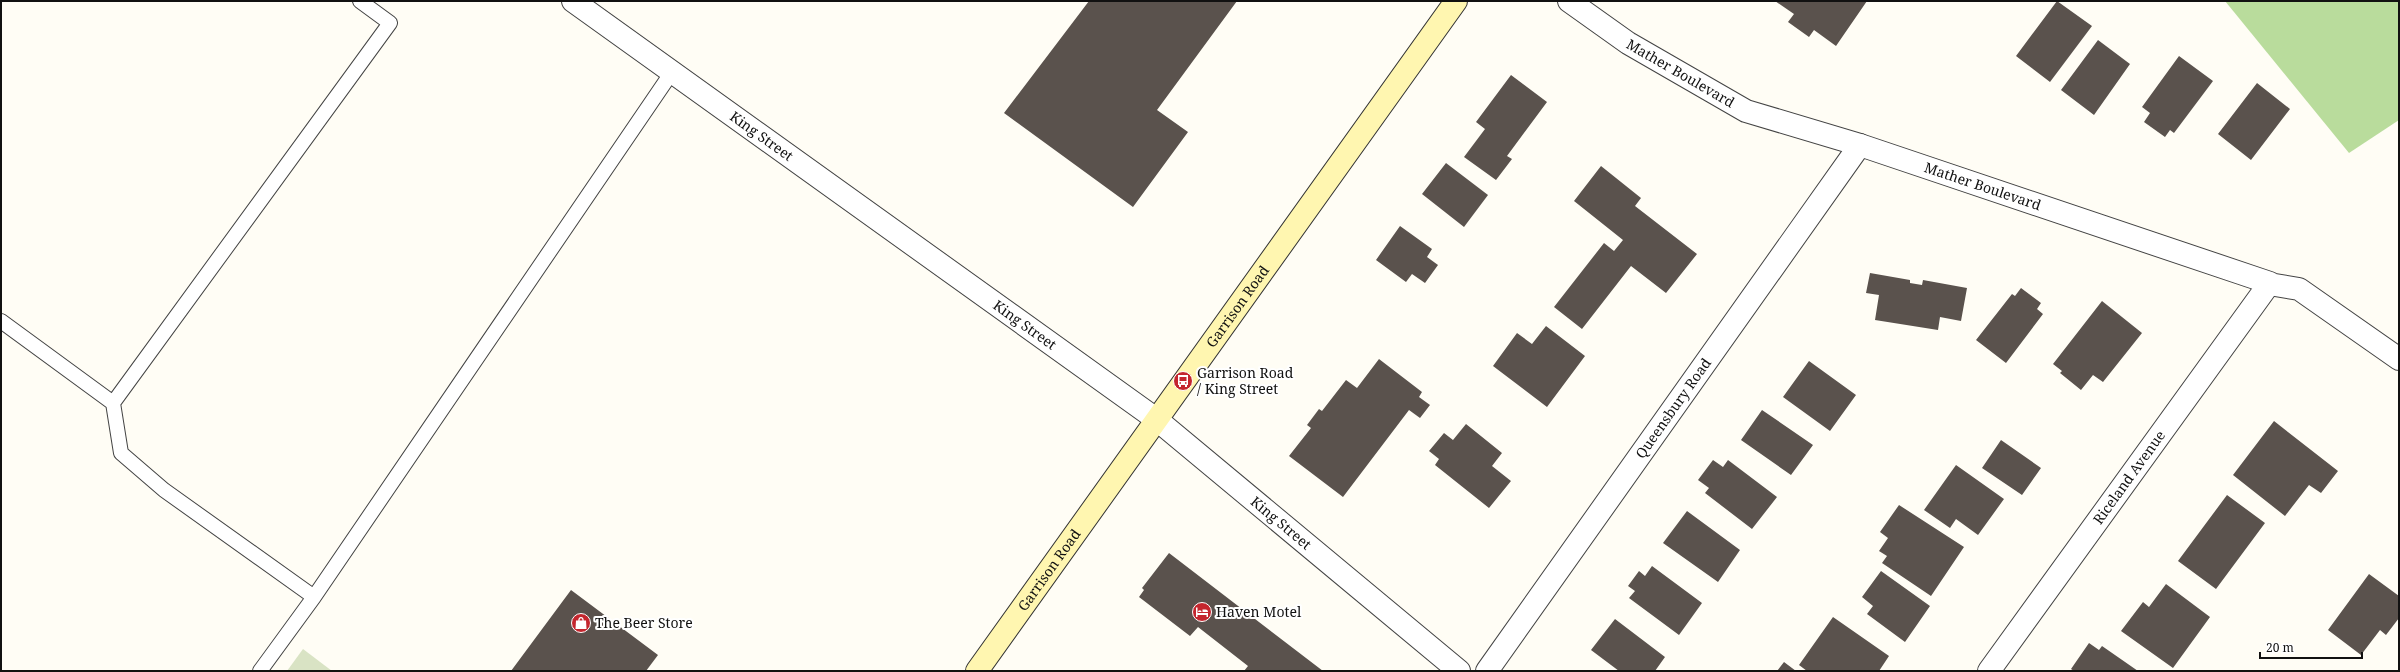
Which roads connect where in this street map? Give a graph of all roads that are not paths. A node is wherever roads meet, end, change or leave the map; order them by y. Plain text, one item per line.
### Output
1 (360, 1) edge
2 (573, 1) edge
3 (1456, 1) edge
4 (1569, 1) edge
5 (672, 72) junction
6 (1860, 145) junction
7 (2269, 284) junction
8 (1, 321) edge
9 (2399, 359) edge
10 (113, 403) junction
11 (1156, 419) junction
12 (314, 597) junction
13 (260, 671) edge
14 (977, 671) edge
15 (1459, 671) edge
16 (1487, 671) edge
17 (1989, 671) edge

1 - 10 lane
2 - 5 street, King Street
3 - 11 main road, Garrison Road
4 - 6 street, Mather Boulevard
5 - 11 street, King Street
5 - 12 lane
6 - 7 street, Mather Boulevard
6 - 16 street, Queensbury Road
7 - 9 street, Mather Boulevard
7 - 17 street, Riceland Avenue
8 - 10 lane
10 - 12 lane
11 - 14 main road, Garrison Road
11 - 15 street, King Street
12 - 13 lane

